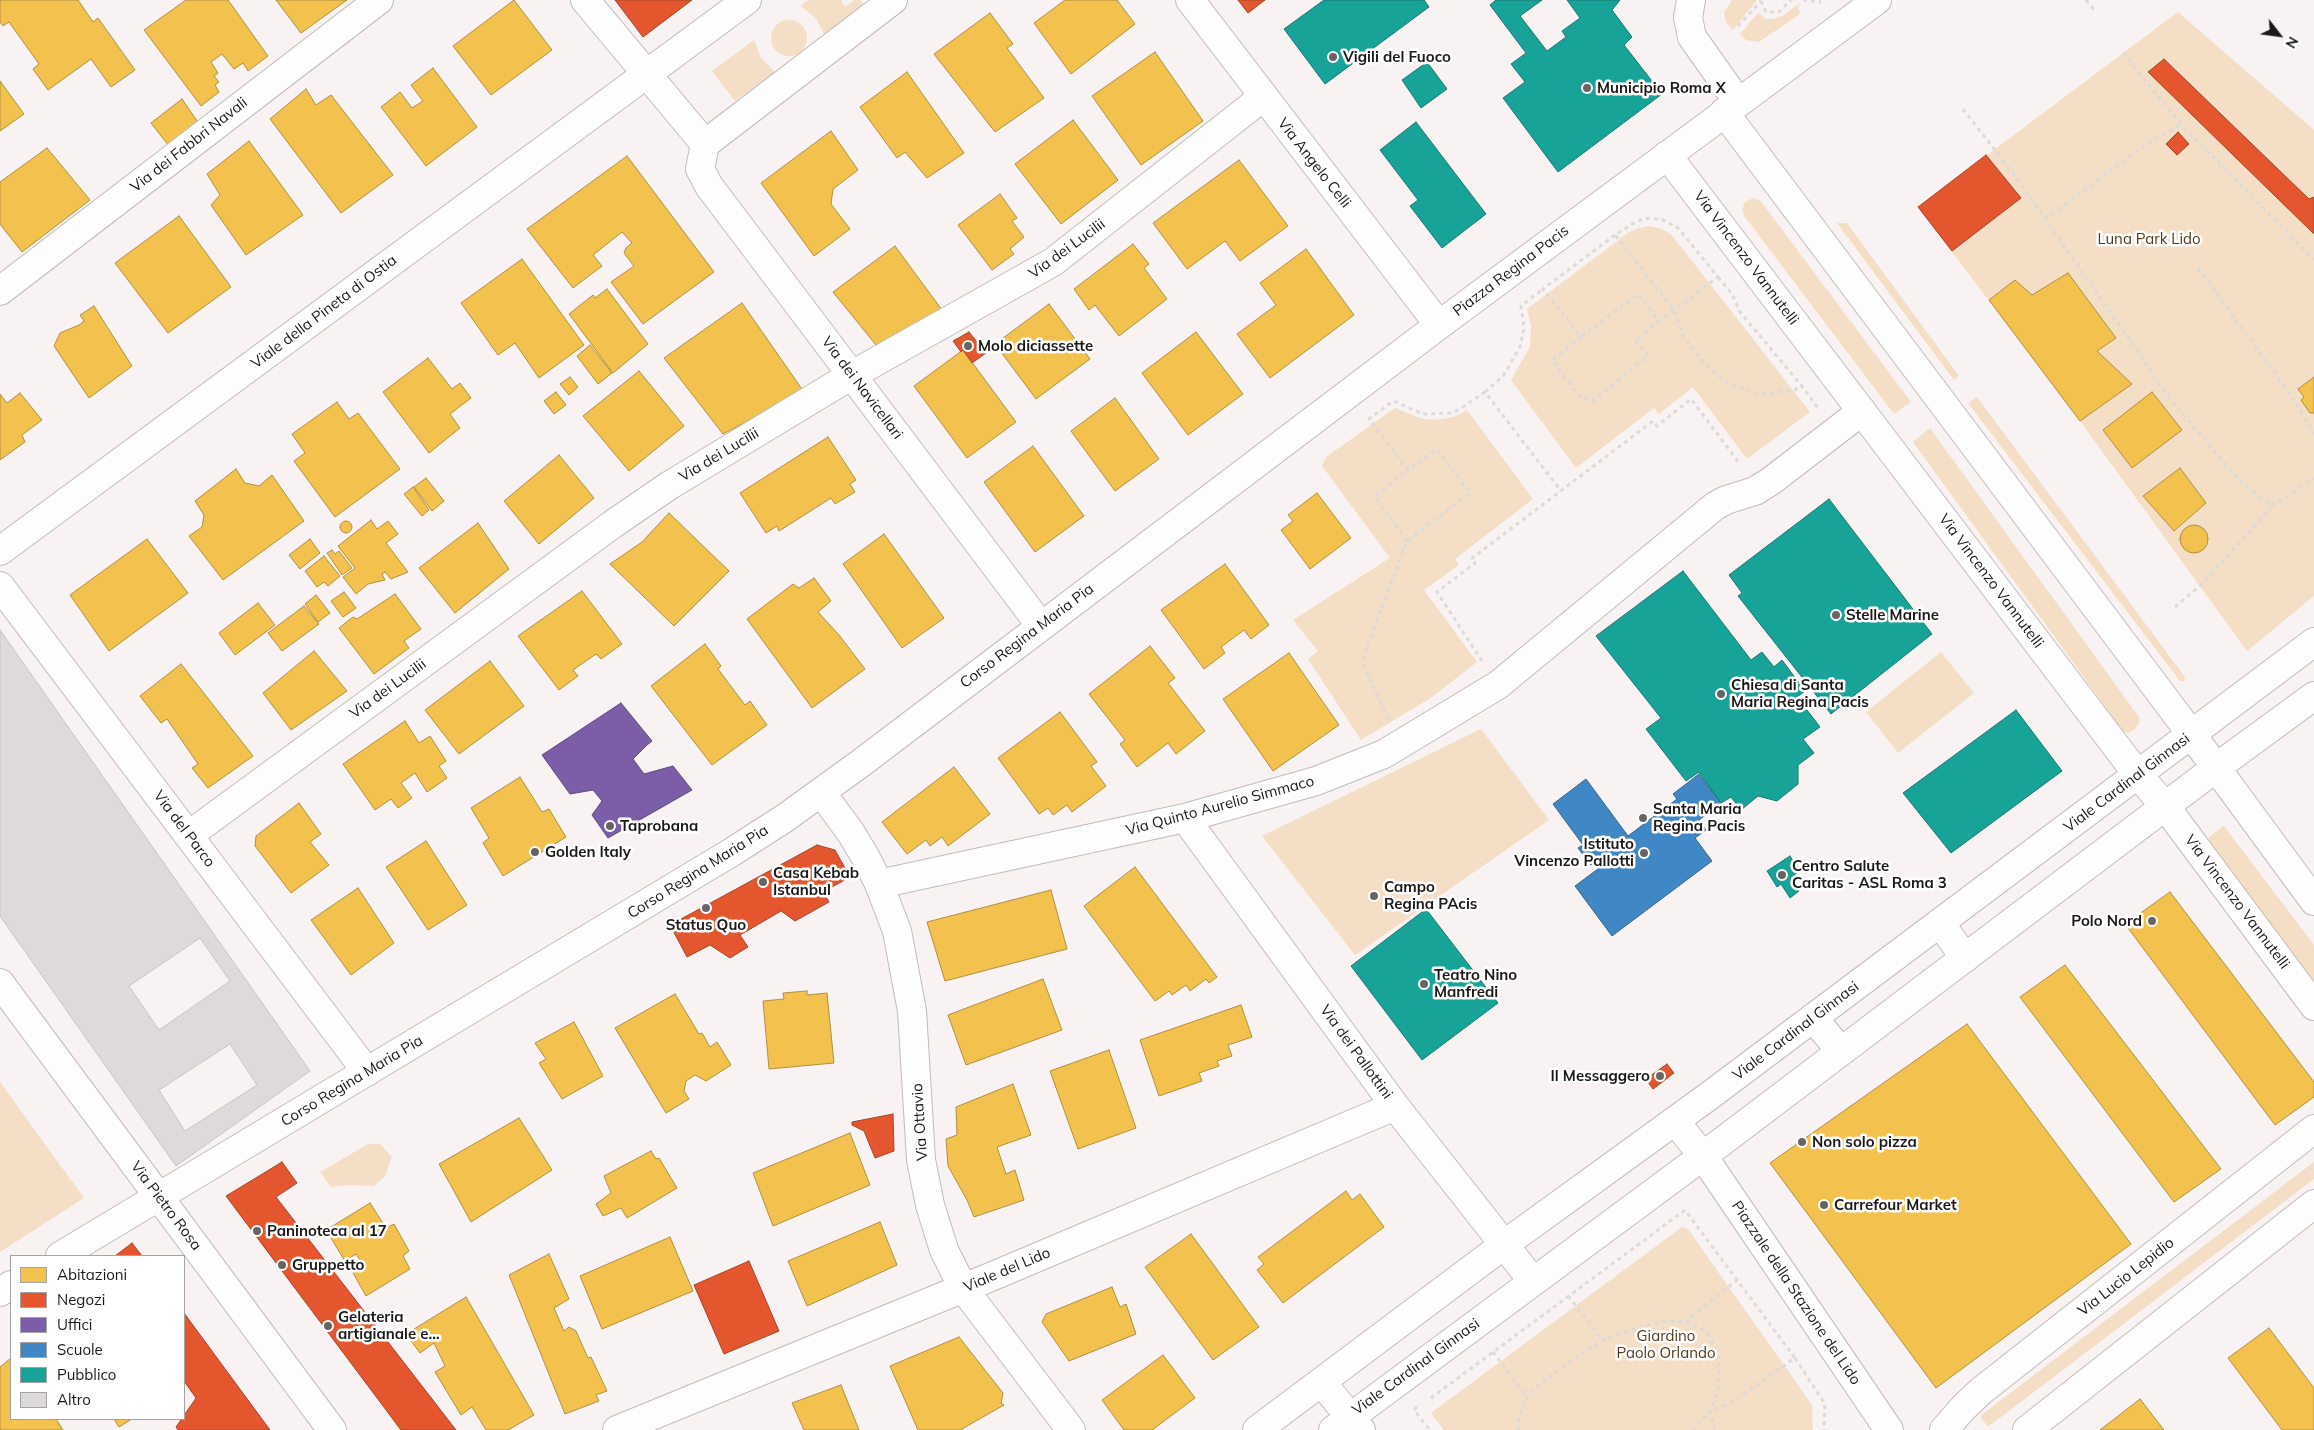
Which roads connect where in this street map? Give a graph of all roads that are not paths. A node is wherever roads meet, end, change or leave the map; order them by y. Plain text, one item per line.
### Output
1 (379, 0) edge
2 (585, 0) edge
3 (747, 0) edge
4 (893, 0) edge
5 (1190, 0) edge
6 (1692, 0) edge
7 (1877, 0) edge
8 (647, 72) junction
9 (1262, 97) junction
10 (1731, 107) junction
11 (705, 144) junction
12 (1667, 155) junction
13 (0, 291) edge
14 (1439, 325) junction
15 (852, 375) junction
16 (1862, 411) junction
17 (1298, 431) joint
18 (0, 551) edge
19 (0, 586) edge
20 (1041, 626) junction
21 (2314, 642) edge
22 (2314, 696) edge
23 (2192, 735) junction
24 (2217, 767) junction
25 (2138, 775) junction
26 (821, 792) junction
27 (2165, 806) junction
28 (1185, 818) junction
29 (189, 835) junction
30 (879, 884) junction
31 (2314, 901) edge
32 (1940, 923) junction
33 (1965, 958) junction
34 (0, 983) edge
35 (2314, 1006) edge
36 (1813, 1018) junction
37 (1841, 1051) junction
38 (367, 1072) junction
39 (1396, 1106) junction
40 (1676, 1121) junction
41 (2314, 1129) edge
42 (1702, 1156) junction
43 (159, 1197) junction
44 (2314, 1204) edge
45 (1505, 1244) junction
46 (62, 1255) edge
47 (1532, 1280) junction
48 (963, 1288) junction
49 (1322, 1383) junction
50 (1348, 1426) edge
51 (332, 1430) edge
52 (617, 1430) edge
53 (1071, 1430) edge
54 (1257, 1430) edge
55 (1889, 1430) edge
56 (1944, 1430) edge
57 (2027, 1430) edge

1 - 13 street, Via dei Fabbri Navali
2 - 8 street
3 - 8 street, Viale della Pineta di Ostia
4 - 11 street
5 - 9 street, Via Angelo Celli
6 - 10 street
7 - 10 street, Piazza Regina Pacis
8 - 11 street
8 - 18 street, Viale della Pineta di Ostia
9 - 14 street, Via Angelo Celli
9 - 15 street, Via dei Lucilii
10 - 12 street, Piazza Regina Pacis
10 - 23 street
11 - 15 street, Via dei Navicellari
12 - 14 street, Piazza Regina Pacis
12 - 16 street, Via Vincenzo Vannutelli
14 - 17 street, Piazza Regina Pacis
15 - 20 street, Via dei Navicellari
15 - 29 street, Via dei Lucilii
16 - 25 street, Via Vincenzo Vannutelli
16 - 28 street, Via Quinto Aurelio Simmaco
17 - 20 street, Corso Regina Maria Pia
19 - 29 street, Via del Parco
20 - 26 street, Corso Regina Maria Pia
21 - 23 street, Viale Cardinal Ginnasi
22 - 24 street, Viale Cardinal Ginnasi
23 - 24 street
23 - 25 street, Viale Cardinal Ginnasi
24 - 27 street, Viale Cardinal Ginnasi
24 - 31 street
25 - 27 street, Via Vincenzo Vannutelli
25 - 32 street, Viale Cardinal Ginnasi
26 - 30 street, Via Ottavio
26 - 38 street, Corso Regina Maria Pia
27 - 33 street, Viale Cardinal Ginnasi
27 - 35 street, Via Vincenzo Vannutelli
28 - 30 street, Via Quinto Aurelio Simmaco
28 - 39 street, Via dei Pallottini
29 - 38 street, Via del Parco
30 - 48 street, Via Ottavio
32 - 33 street
32 - 36 street, Viale Cardinal Ginnasi
33 - 37 street, Viale Cardinal Ginnasi
34 - 43 street, Via Pietro Rosa
36 - 37 street
36 - 40 street, Viale Cardinal Ginnasi
37 - 42 street, Viale Cardinal Ginnasi
38 - 43 street, Corso Regina Maria Pia
39 - 45 street, Via dei Pallottini
39 - 48 street, Viale del Lido
40 - 42 street
40 - 45 street, Viale Cardinal Ginnasi
41 - 56 street, Via Lucio Lepidio
42 - 47 street, Viale Cardinal Ginnasi
42 - 55 street, Piazzale della Stazione del Lido
43 - 46 street, Corso Regina Maria Pia
43 - 51 street, Via Pietro Rosa
44 - 57 street
45 - 47 street, Via dei Pallottini
45 - 49 street, Viale Cardinal Ginnasi
47 - 50 street, Viale Cardinal Ginnasi
48 - 52 street, Viale del Lido
48 - 53 street, Via Ottavio
49 - 50 street, Viale Cardinal Ginnasi
49 - 54 street

